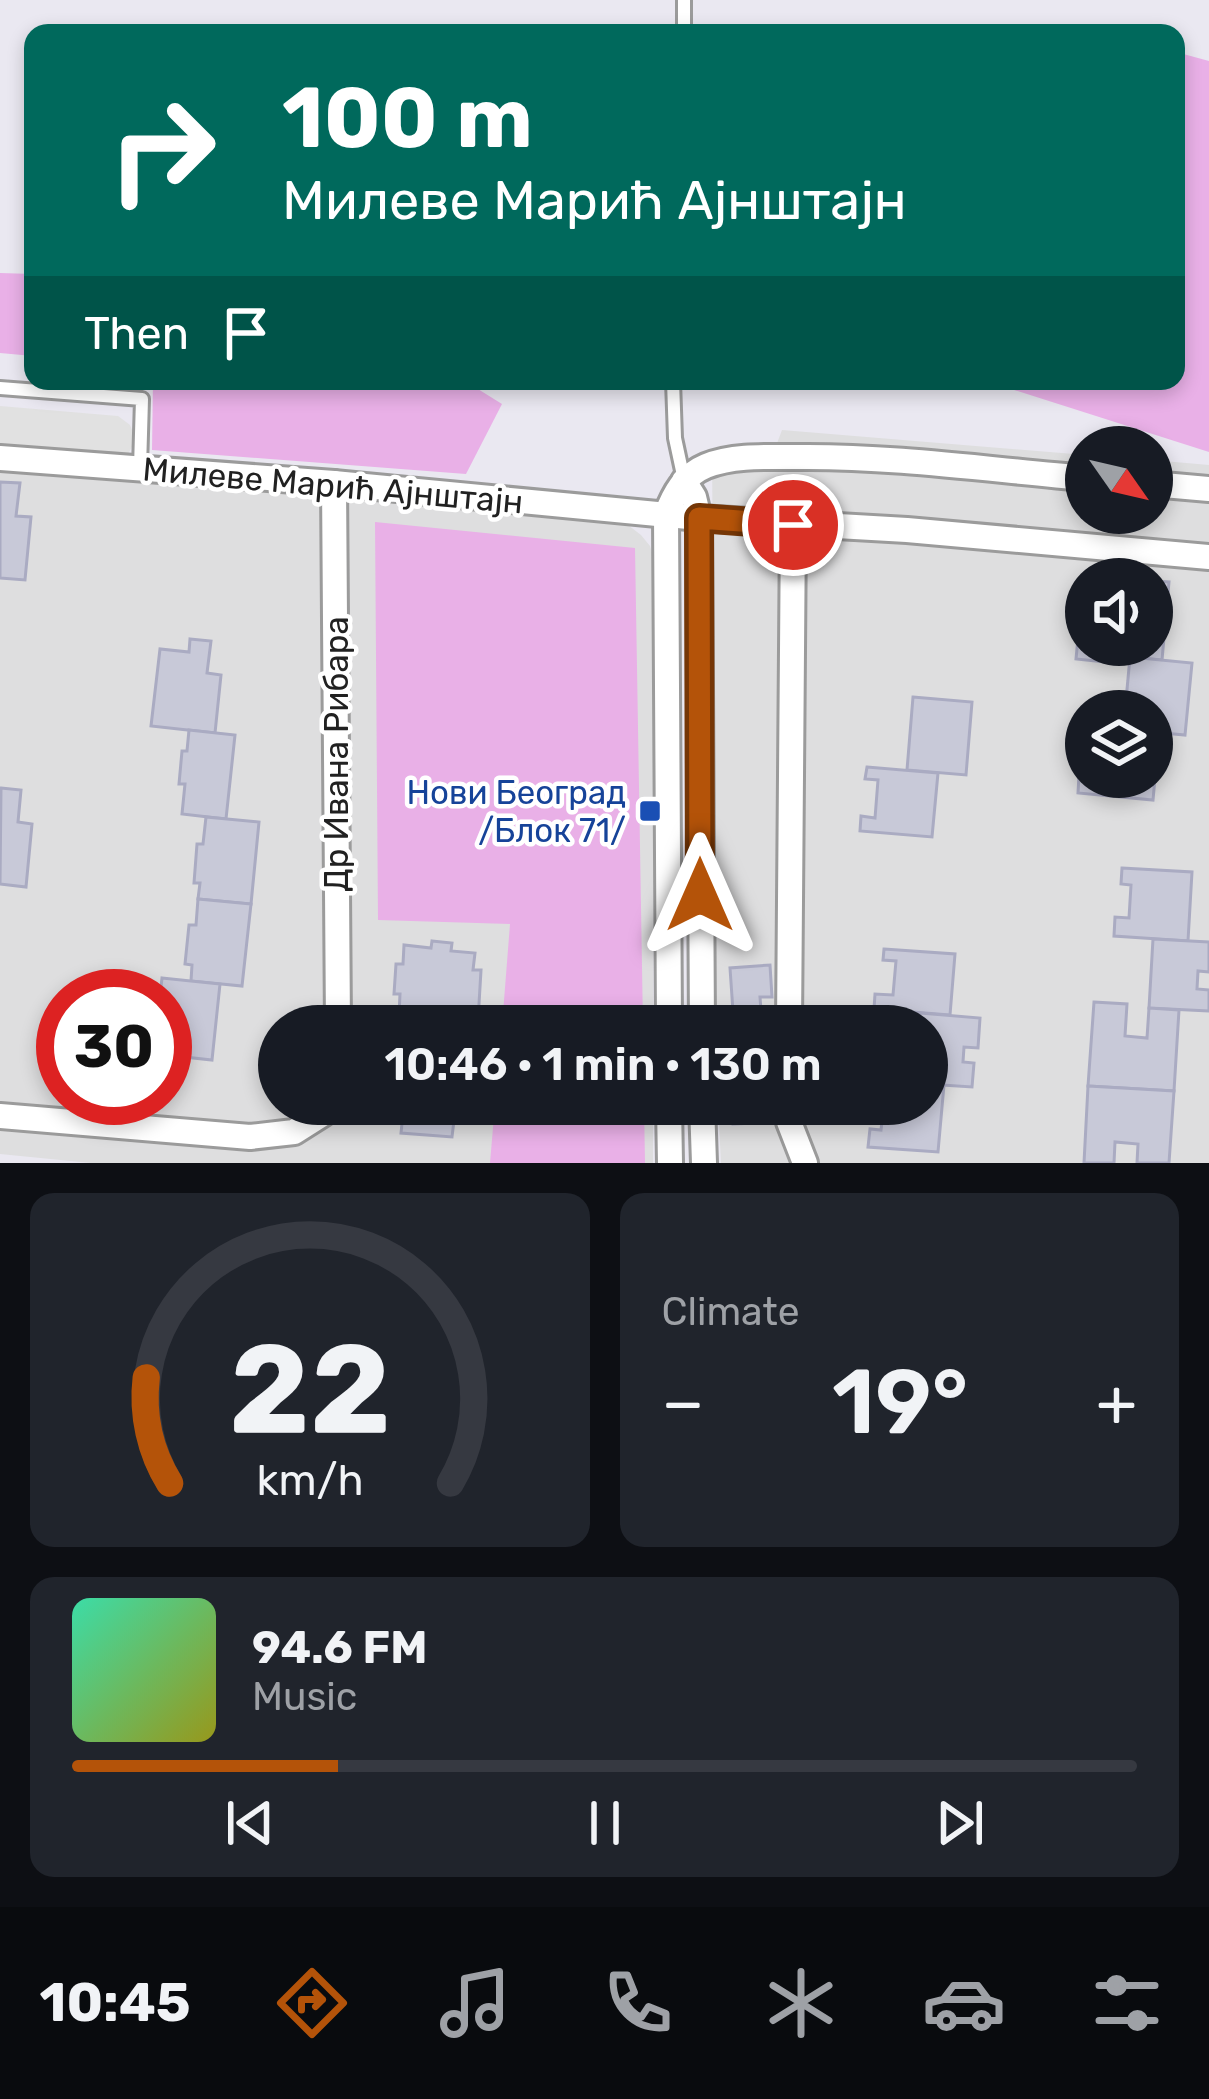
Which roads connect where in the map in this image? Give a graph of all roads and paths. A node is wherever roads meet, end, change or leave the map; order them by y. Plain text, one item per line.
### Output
1 (26, 390) edge
2 (673, 390) edge
3 (0, 458) edge
4 (140, 470) junction
5 (1065, 476) edge
6 (684, 481) junction
7 (334, 483) junction
8 (1173, 486) edge
9 (1209, 489) edge
10 (667, 515) junction
11 (699, 518) junction
12 (793, 525) junction
13 (1209, 557) edge
14 (338, 1005) edge
15 (669, 1005) edge
16 (702, 1005) edge
17 (789, 1005) edge
18 (0, 1116) edge
19 (305, 1125) edge
20 (669, 1125) edge
21 (703, 1125) edge
22 (789, 1125) edge
23 (670, 1163) edge
24 (704, 1163) edge
25 (805, 1163) edge

1 - 4 lane
2 - 6 lane
3 - 4 street, Милеве Марић Ајнштајн
4 - 7 street, Милеве Марић Ајнштајн
5 - 6 street
6 - 10 street
6 - 11 street
7 - 10 street, Милеве Марић Ајнштајн
7 - 14 street, Др Ивана Рибара
8 - 9 street
10 - 11 street, Милеве Марић Ајнштајн
10 - 15 street
11 - 12 street, Милеве Марић Ајнштајн
11 - 16 street
12 - 13 street, Милеве Марић Ајнштајн
12 - 17 street
18 - 19 street
20 - 23 street
21 - 24 street
22 - 25 street

